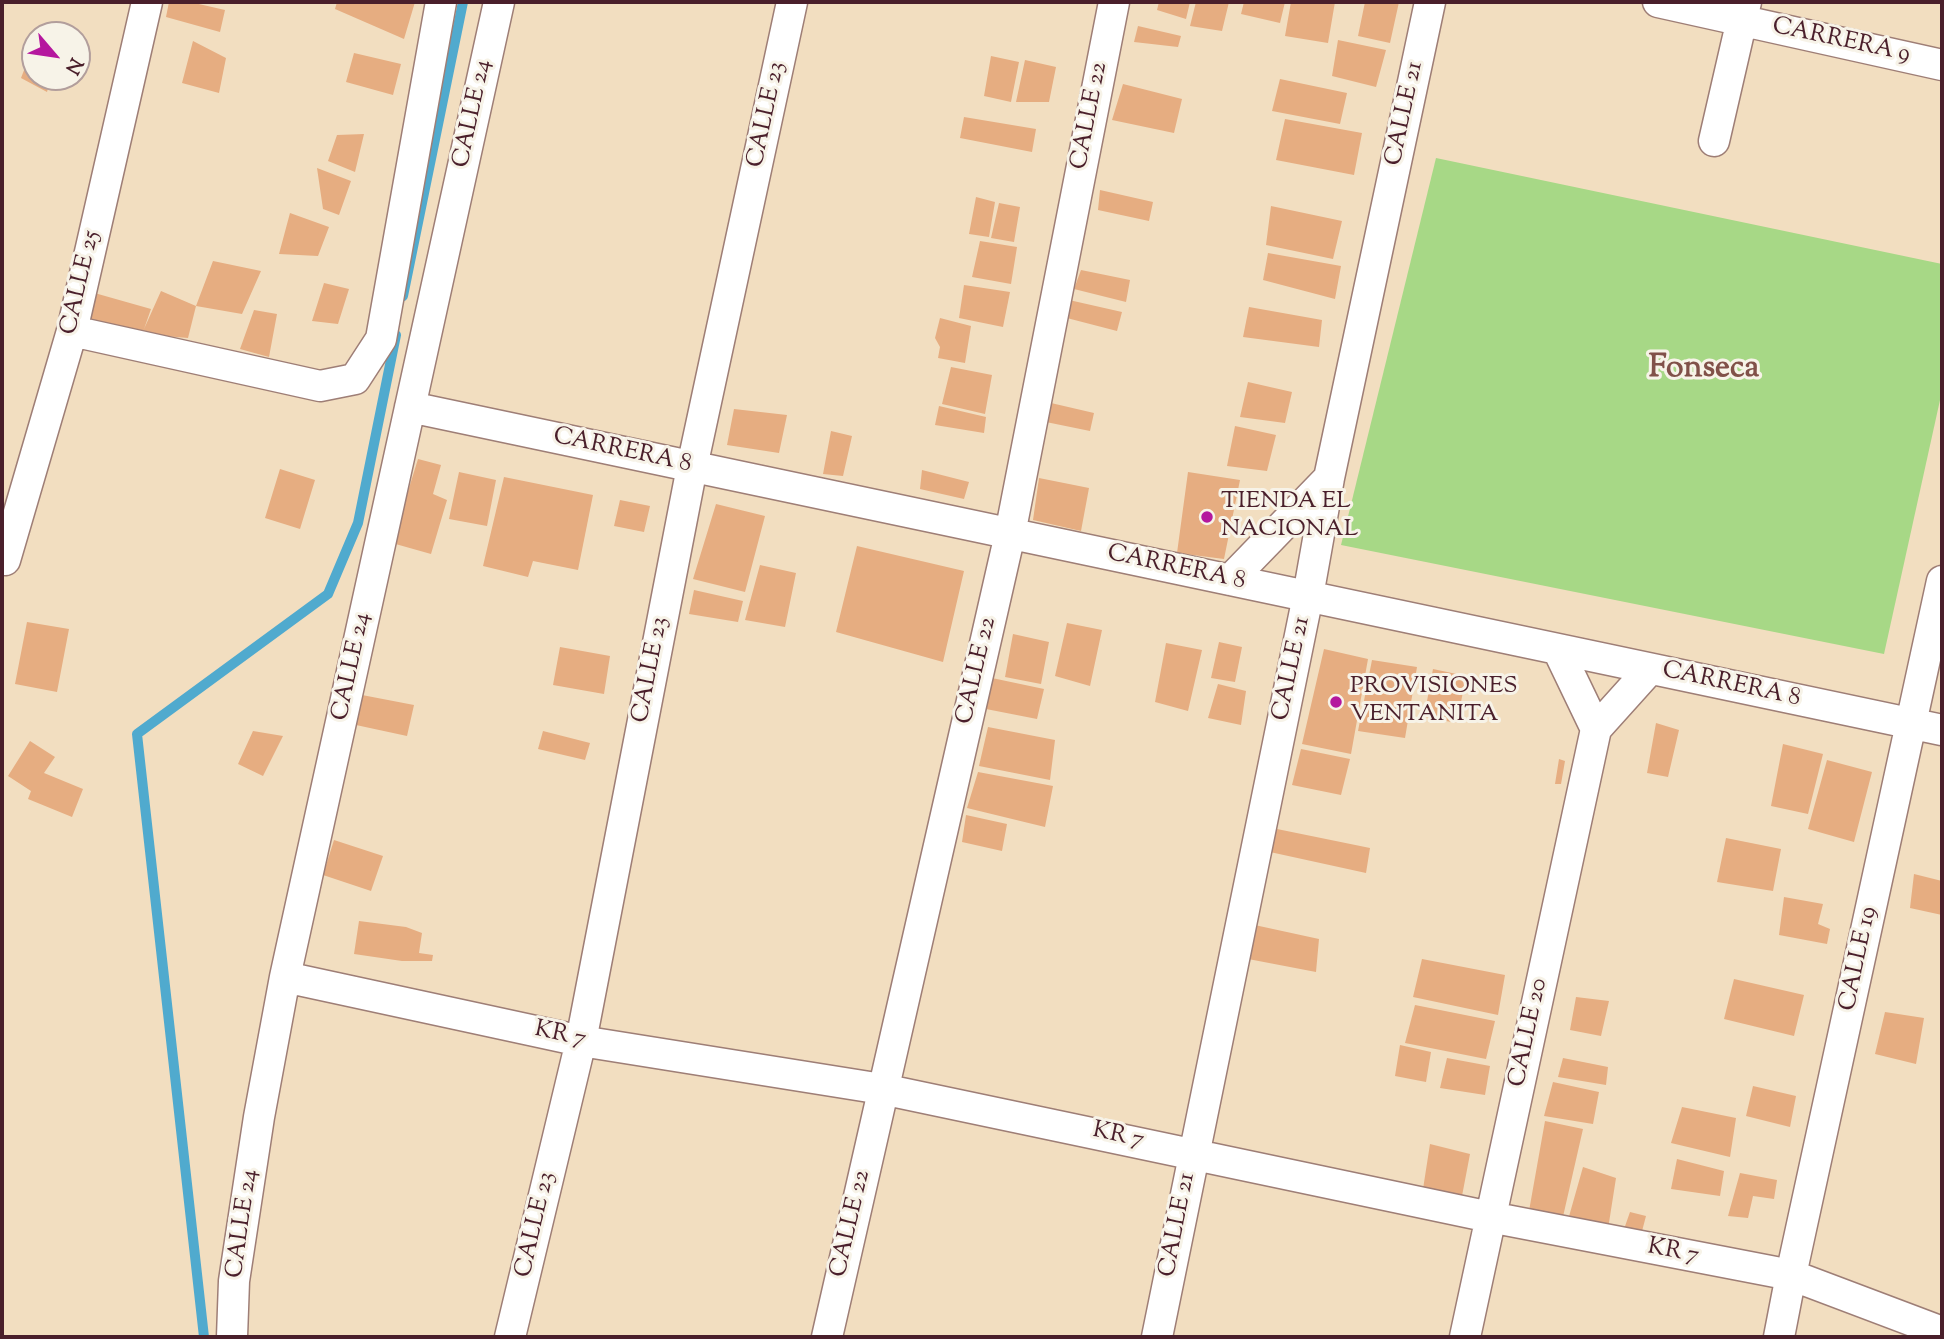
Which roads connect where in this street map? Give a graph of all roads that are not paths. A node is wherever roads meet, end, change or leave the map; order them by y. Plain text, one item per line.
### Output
1 (147, 2) edge
2 (441, 2) edge
3 (499, 2) edge
4 (792, 2) edge
5 (1114, 2) edge
6 (1430, 2) edge
7 (1658, 2) edge
8 (1744, 11) edge
9 (1942, 65) edge
10 (1714, 141) dead end
11 (72, 331) junction
12 (410, 407) junction
13 (692, 467) junction
14 (1329, 478) junction
15 (1010, 534) junction
16 (5, 560) dead end
17 (1230, 580) junction
18 (1942, 581) edge
19 (1308, 596) junction
20 (1558, 649) junction
21 (1650, 669) junction
22 (1911, 724) junction
23 (1596, 729) junction
24 (1942, 730) edge
25 (285, 976) junction
26 (581, 1041) junction
27 (882, 1088) junction
28 (1193, 1153) junction
29 (1490, 1217) junction
30 (1791, 1275) junction
31 (1942, 1332) edge
32 (232, 1337) edge
33 (510, 1337) edge
34 (827, 1337) edge
35 (1157, 1337) edge
36 (1465, 1337) edge
37 (1779, 1337) edge

1 - 11 street, CALLE 25
2 - 11 street, CALLE 24
3 - 12 street, CALLE 24
4 - 13 street, CALLE 23
5 - 15 street, CALLE 22
6 - 14 street, CALLE 21
7 - 8 street, CARRERA 9
8 - 9 street, CARRERA 9
8 - 10 street
11 - 16 street, CALLE 25
12 - 13 street, CARRERA 8
12 - 25 street, CALLE 24
13 - 15 street, CARRERA 8
13 - 26 street, CALLE 23
14 - 17 street
14 - 19 street, CALLE 21
15 - 17 street, CARRERA 8
15 - 27 street, CALLE 22
17 - 19 street, CARRERA 8
18 - 22 street, CALLE 19
19 - 20 street, CARRERA 8
19 - 28 street, CALLE 21
20 - 21 street, CARRERA 8
20 - 23 street
21 - 22 street, CARRERA 8
21 - 23 street, CALLE 20
22 - 24 street, CARRERA 8
22 - 30 street, CALLE 19
23 - 29 street, CALLE 20
25 - 26 street, KR 7
25 - 32 street, CALLE 24
26 - 27 street, KR 7
26 - 33 street, CALLE 23
27 - 28 street, KR 7
27 - 34 street, CALLE 22
28 - 29 street, KR 7
28 - 35 street, CALLE 21
29 - 30 street, KR 7
29 - 36 street, CALLE 20
30 - 31 street, KR 7
30 - 37 street, CALLE 19

